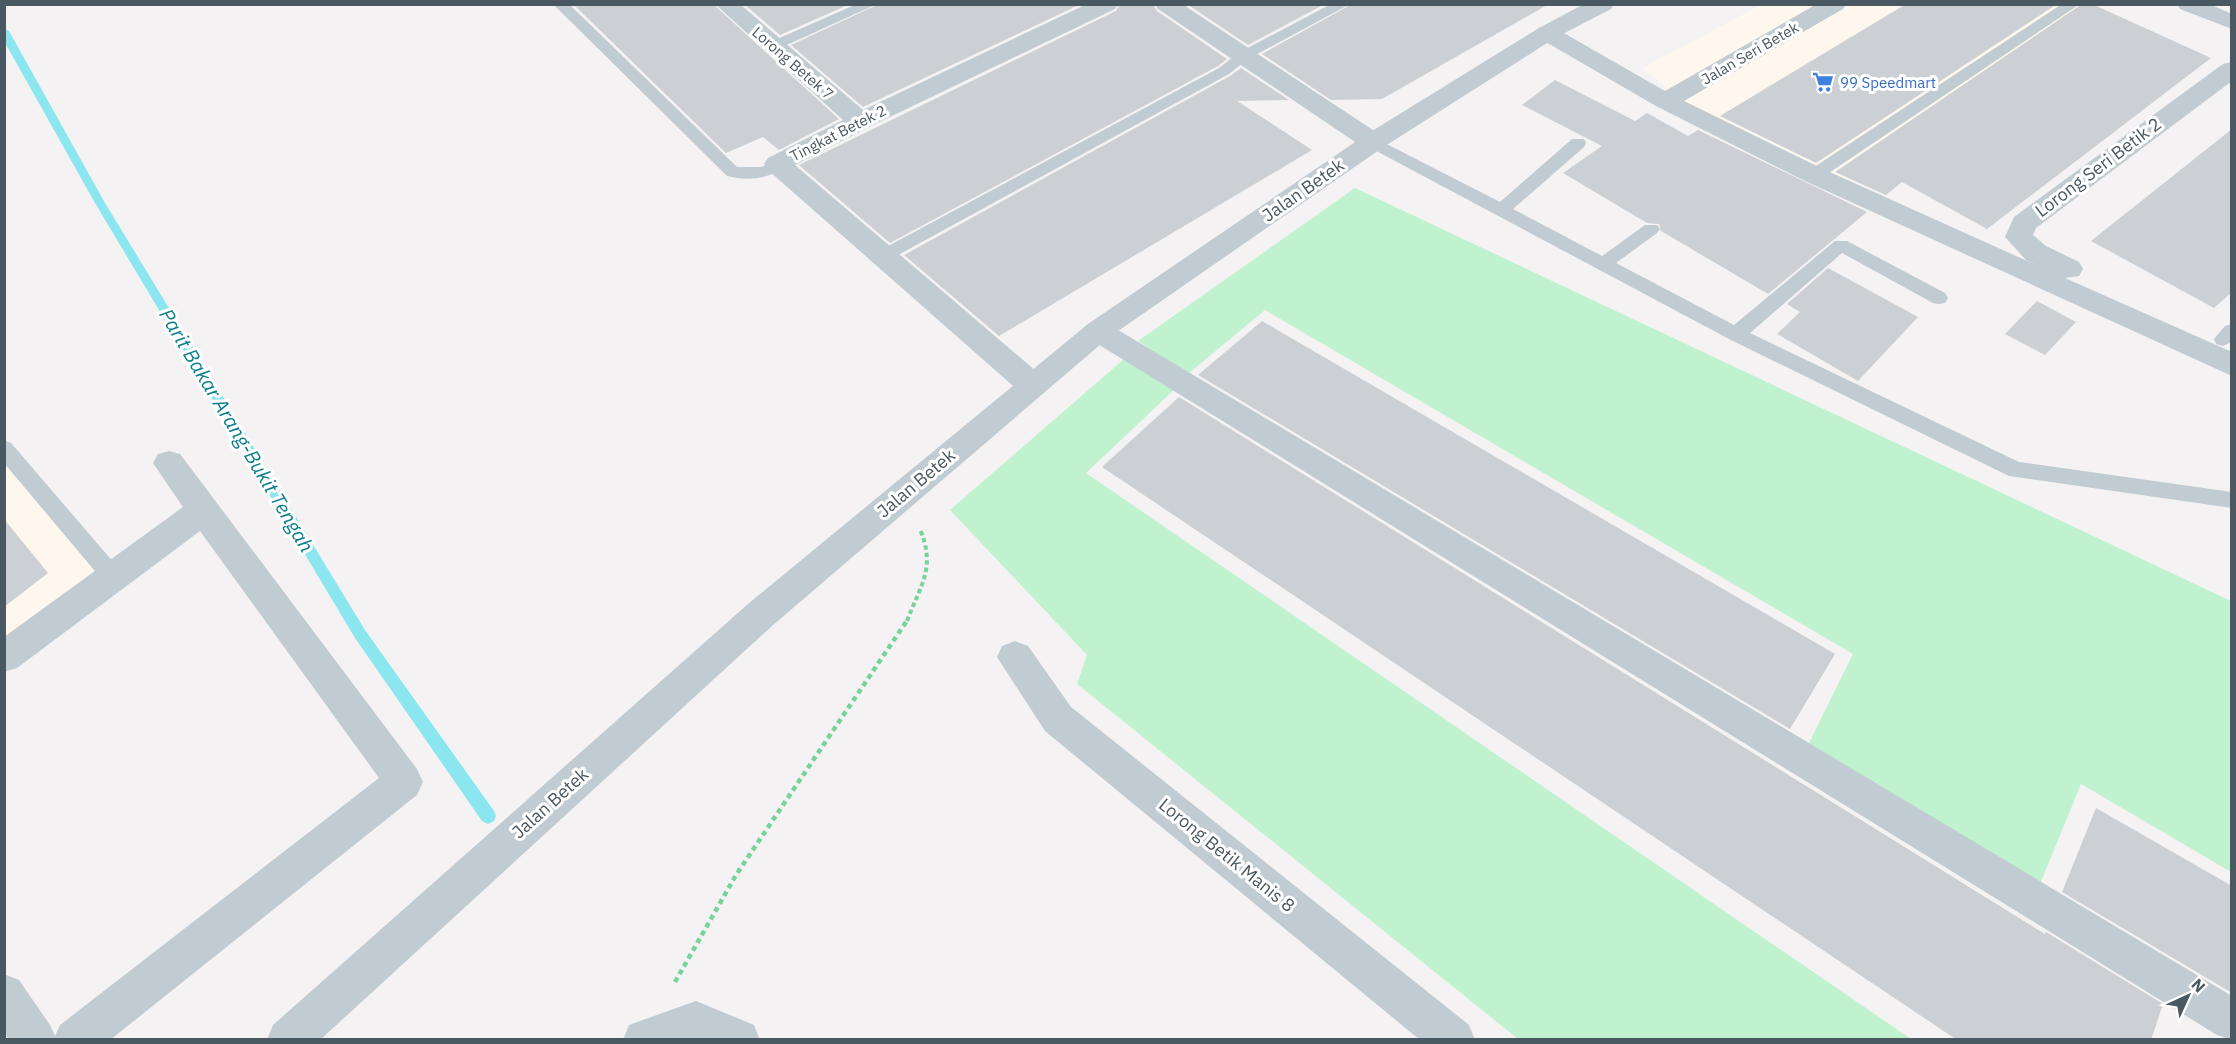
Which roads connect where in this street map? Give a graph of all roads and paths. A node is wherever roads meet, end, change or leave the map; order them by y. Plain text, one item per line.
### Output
1 (560, 4) edge
2 (726, 4) edge
3 (870, 4) edge
4 (1107, 4) edge
5 (1166, 4) edge
6 (1343, 4) edge
7 (1603, 4) edge
8 (1835, 4) edge
9 (2073, 4) edge
10 (2188, 4) edge
11 (2232, 22) edge
12 (1547, 33) junction
13 (773, 46) junction
14 (1243, 56) junction
15 (2232, 69) edge
16 (1665, 101) junction
17 (860, 121) junction
18 (1373, 142) junction
19 (1578, 143) dead end
20 (777, 164) junction
21 (1814, 175) junction
22 (1501, 210) junction
23 (1651, 230) dead end
24 (884, 256) junction
25 (1603, 264) junction
26 (1939, 298) dead end
27 (1098, 331) junction
28 (1736, 334) junction
29 (2229, 338) edge
30 (2232, 365) edge
31 (1032, 385) junction
32 (4, 448) edge
33 (169, 463) dead end
34 (897, 499) junction
35 (2232, 500) edge
36 (204, 510) junction
37 (113, 577) junction
38 (4, 657) edge
39 (1015, 657) dead end
40 (671, 988) dead end
41 (4, 995) edge
42 (2232, 1020) edge
43 (35, 1040) edge
44 (75, 1040) edge
45 (288, 1040) edge
46 (644, 1040) edge
47 (740, 1040) edge
48 (1454, 1040) edge

1 - 20 lane
2 - 13 street, Lorong Betek 7
3 - 13 lane
4 - 17 street, Tingkat Betek 2
5 - 14 street
6 - 14 lane
7 - 12 street, Jalan Betek
8 - 16 street, Jalan Seri Betek
9 - 21 lane
10 - 11 street
12 - 16 street
12 - 18 street, Jalan Betek
13 - 17 street, Lorong Betek 7
14 - 18 street
14 - 24 lane
15 - 29 street, Lorong Seri Betik 2
16 - 21 street
17 - 20 street, Tingkat Betek 2
18 - 22 lane
18 - 27 street, Jalan Betek
19 - 22 lane
20 - 24 street, Tingkat Betek 2
21 - 30 street
22 - 25 lane
23 - 25 lane
24 - 31 street, Tingkat Betek 2
25 - 28 lane
26 - 28 lane
27 - 31 street, Jalan Betek
27 - 42 street
28 - 35 lane
31 - 34 street, Jalan Betek
32 - 37 lane
33 - 36 street
34 - 40 path
34 - 45 street, Jalan Betek
36 - 37 street
36 - 44 street
37 - 38 street
39 - 48 street, Lorong Betik Manis 8
41 - 43 street
46 - 47 street

